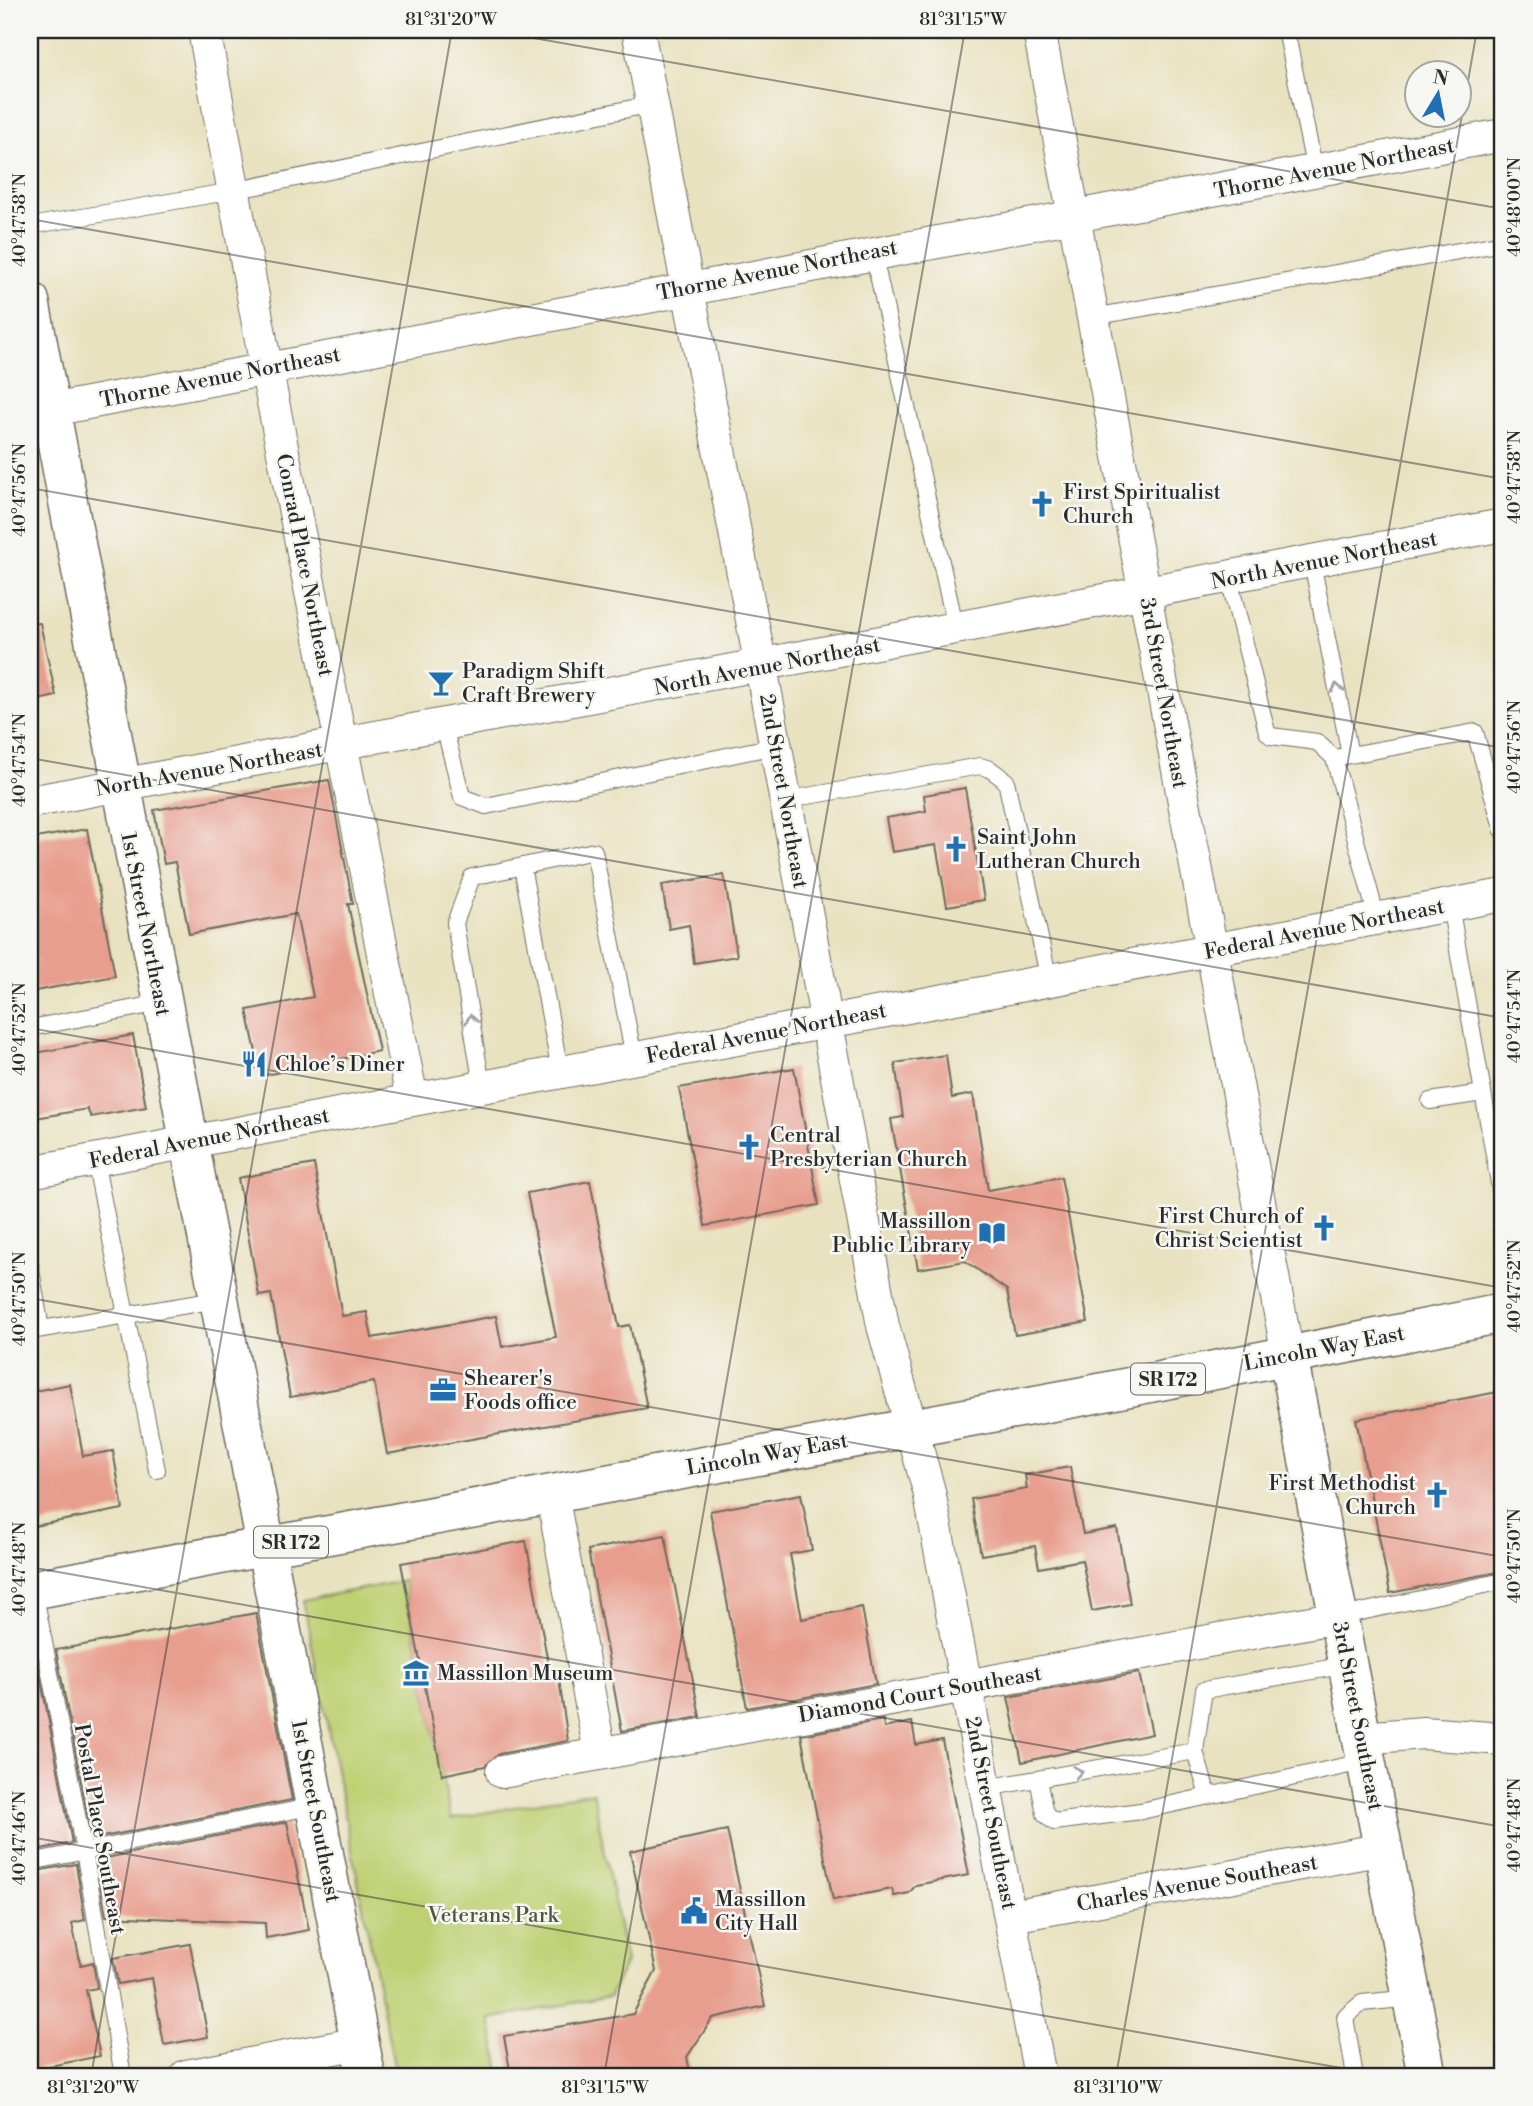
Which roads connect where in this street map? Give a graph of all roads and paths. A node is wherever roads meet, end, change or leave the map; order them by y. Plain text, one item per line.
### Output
1 (204, 30) edge
2 (638, 30) edge
3 (1039, 30) edge
4 (1286, 30) edge
5 (652, 104) junction
6 (1503, 135) edge
7 (1315, 171) junction
8 (233, 191) junction
9 (1074, 218) junction
10 (30, 226) edge
11 (1503, 243) edge
12 (873, 252) junction
13 (686, 287) junction
14 (30, 301) edge
15 (1093, 317) junction
16 (266, 367) junction
17 (51, 410) junction
18 (1503, 525) edge
19 (1312, 562) junction
20 (1229, 579) junction
21 (1146, 594) junction
22 (956, 630) junction
23 (761, 667) junction
24 (444, 726) junction
25 (341, 745) junction
26 (775, 746) junction
27 (1342, 756) junction
28 (120, 785) junction
29 (785, 800) junction
30 (30, 802) edge
31 (1503, 831) edge
32 (522, 866) junction
33 (1503, 895) edge
34 (1450, 905) junction
35 (1377, 919) junction
36 (1212, 950) junction
37 (1048, 980) junction
38 (161, 1003) junction
39 (825, 1022) junction
40 (30, 1028) edge
41 (634, 1058) junction
42 (560, 1071) junction
43 (482, 1086) junction
44 (1483, 1093) junction
45 (412, 1099) junction
46 (1430, 1101) dead end
47 (187, 1142) junction
48 (95, 1160) junction
49 (30, 1172) edge
50 (1503, 1206) edge
51 (30, 1264) edge
52 (217, 1300) junction
53 (1503, 1313) edge
54 (127, 1315) junction
55 (35, 1330) edge
56 (1288, 1356) junction
57 (912, 1427) junction
58 (157, 1469) dead end
59 (552, 1494) junction
60 (266, 1546) junction
61 (1503, 1581) edge
62 (31, 1582) edge
63 (1338, 1617) junction
64 (1348, 1665) junction
65 (967, 1686) junction
66 (1503, 1739) edge
67 (1364, 1749) junction
68 (1195, 1751) junction
69 (600, 1754) junction
70 (502, 1772) dead end
71 (1038, 1779) junction
72 (986, 1788) junction
73 (1208, 1796) junction
74 (315, 1806) junction
75 (1384, 1849) junction
76 (84, 1852) junction
77 (30, 1862) edge
78 (1011, 1916) junction
79 (1412, 1998) junction
80 (363, 2060) edge
81 (123, 2076) edge
82 (186, 2076) edge
83 (1040, 2076) edge
84 (1354, 2076) edge
85 (1427, 2076) edge

1 - 8 street, Conrad Place Northeast
2 - 5 street, 2nd Street Northeast
3 - 9 street, 3rd Street Northeast
4 - 7 lane
5 - 8 lane
5 - 13 street, 2nd Street Northeast
6 - 7 street, Thorne Avenue Northeast
7 - 9 street, Thorne Avenue Northeast
8 - 10 lane
8 - 16 street, Conrad Place Northeast
9 - 12 street, Thorne Avenue Northeast
9 - 15 street, 3rd Street Northeast
11 - 15 lane
12 - 13 street, Thorne Avenue Northeast
12 - 22 lane
13 - 16 street, Thorne Avenue Northeast
13 - 23 street, 2nd Street Northeast
14 - 17 main road, 1st Street Northeast
15 - 21 street, 3rd Street Northeast
16 - 17 street, Thorne Avenue Northeast
16 - 25 street, Conrad Place Northeast
17 - 28 main road, 1st Street Northeast
18 - 19 street, North Avenue Northeast
19 - 20 street, North Avenue Northeast
27 -> 19 lane
20 - 21 street, North Avenue Northeast
20 - 27 lane
21 - 22 street, North Avenue Northeast
21 - 36 street, 3rd Street Northeast
22 - 23 street, North Avenue Northeast
23 - 24 street, North Avenue Northeast
23 - 26 street, 2nd Street Northeast
24 - 25 street, North Avenue Northeast
24 - 26 lane
25 - 28 street, North Avenue Northeast
25 - 45 street, Conrad Place Northeast
26 - 29 street, 2nd Street Northeast
27 - 31 lane
27 - 35 lane
28 - 30 street, North Avenue Northeast
28 - 38 main road, 1st Street Northeast
29 - 37 lane
29 - 39 street, 2nd Street Northeast
32 - 41 lane
32 - 42 lane
43 -> 32 lane
33 - 34 street, Federal Avenue Northeast
34 - 35 street, Federal Avenue Northeast
34 - 44 lane
35 - 36 street, Federal Avenue Northeast
36 - 37 street, Federal Avenue Northeast
36 - 56 street, 3rd Street Northeast
37 - 39 street, Federal Avenue Northeast
38 - 40 lane
38 - 47 main road, 1st Street Northeast
39 - 41 street, Federal Avenue Northeast
39 - 57 street, 2nd Street Northeast
41 - 42 street, Federal Avenue Northeast
42 - 43 street, Federal Avenue Northeast
43 - 45 street, Federal Avenue Northeast
44 - 46 lane
44 - 50 lane
45 - 47 street, Federal Avenue Northeast
47 - 48 street, Federal Avenue Northeast
47 - 52 main road, 1st Street Northeast
48 - 49 street, Federal Avenue Northeast
48 - 54 lane
51 - 55 lane
52 - 54 lane
52 - 60 main road, 1st Street Northeast
53 - 56 main road, Lincoln Way East / SR 172
54 - 55 lane
54 - 58 lane
56 - 57 main road, Lincoln Way East / SR 172
56 - 63 main road, 3rd Street Southeast
57 - 59 main road, Lincoln Way East / SR 172
57 - 65 street, 2nd Street Southeast
59 - 60 main road, Lincoln Way East / SR 172
59 - 69 street
60 - 62 main road, Lincoln Way East / SR 172
60 - 74 main road, 1st Street Southeast
61 - 63 lane
62 - 76 lane, Postal Place Southeast
63 - 64 main road, 3rd Street Southeast
63 - 65 street, Diamond Court Southeast
64 - 67 main road, 3rd Street Southeast
64 - 68 lane
65 - 69 street, Diamond Court Southeast
65 - 72 street, 2nd Street Southeast
66 - 67 street
67 - 73 lane
67 - 75 main road, 3rd Street Southeast
71 -> 68 lane
68 - 73 lane
69 - 70 street, Diamond Court Southeast
71 - 72 lane
71 - 73 lane
72 - 78 street, 2nd Street Southeast
74 - 76 lane
74 - 80 main road, 1st Street Southeast
75 - 78 street, Charles Avenue Southeast
75 - 79 main road, 3rd Street Southeast
76 - 77 lane
76 - 81 lane, Postal Place Southeast
78 - 83 street, 2nd Street Southeast
79 - 84 lane
79 - 85 main road, 3rd Street Southeast
80 - 82 street

